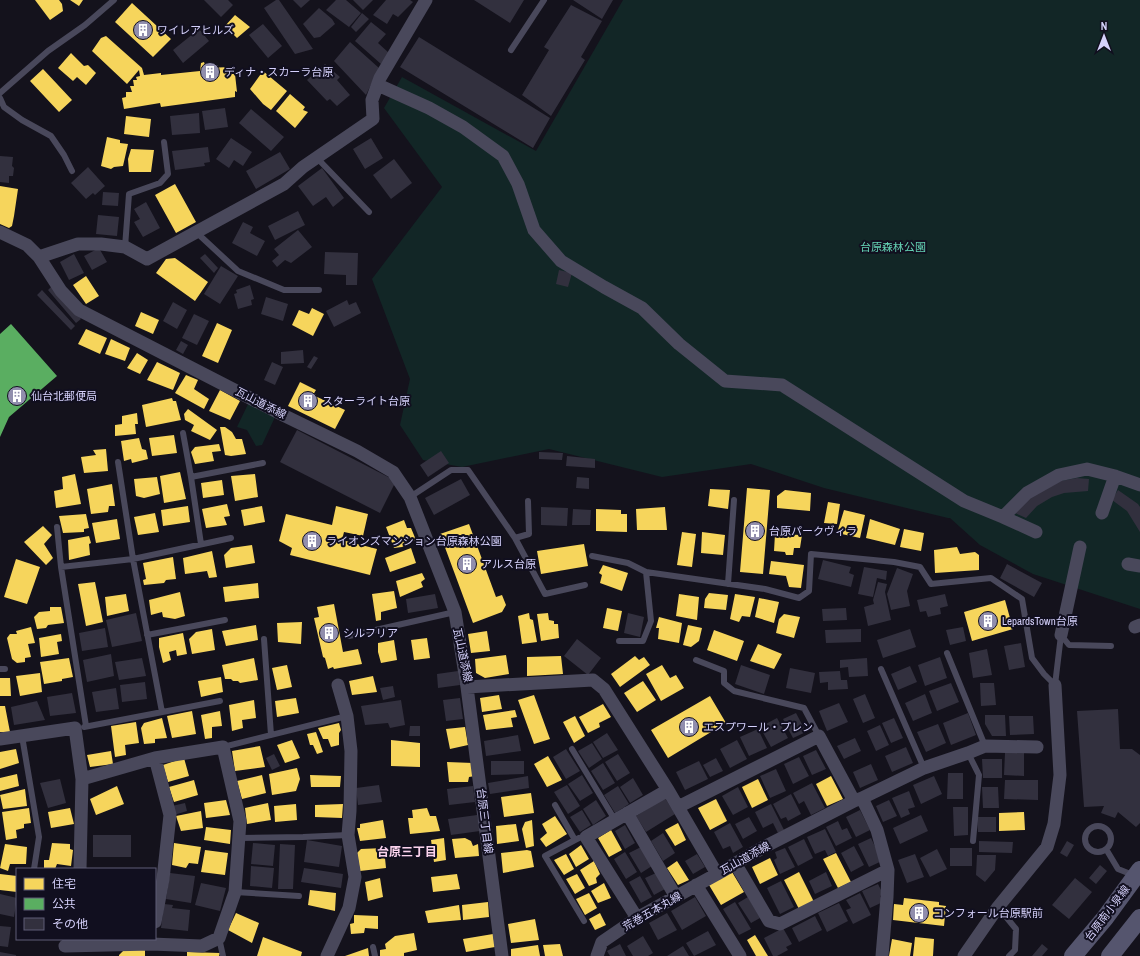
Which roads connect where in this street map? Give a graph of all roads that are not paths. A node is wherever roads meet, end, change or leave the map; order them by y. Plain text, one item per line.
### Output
1 (114, 0) edge
2 (426, 0) edge
3 (544, 0) edge
4 (511, 50) dead end
5 (378, 85) junction
6 (0, 93) edge
7 (0, 98) edge
8 (164, 142) dead end
9 (317, 158) junction
10 (72, 171) dead end
11 (368, 212) dead end
12 (0, 232) edge
13 (196, 232) junction
14 (125, 247) junction
15 (39, 257) junction
16 (319, 290) dead end
17 (183, 433) dead end
18 (118, 462) dead end
19 (263, 463) dead end
20 (1115, 476) junction
21 (191, 477) junction
22 (1140, 485) edge
23 (410, 497) junction
24 (734, 500) dead end
25 (528, 501) dead end
26 (1102, 513) dead end
27 (1003, 517) junction
28 (57, 527) dead end
29 (1036, 532) dead end
30 (231, 538) dead end
31 (515, 538) junction
32 (201, 544) junction
33 (1080, 547) dead end
34 (592, 556) dead end
35 (133, 558) junction
36 (61, 567) junction
37 (646, 572) junction
38 (728, 584) junction
39 (585, 585) dead end
40 (455, 612) junction
41 (225, 620) dead end
42 (1061, 634) junction
43 (147, 635) junction
44 (349, 636) dead end
45 (264, 639) dead end
46 (619, 641) dead end
47 (1111, 646) dead end
48 (947, 652) dead end
49 (696, 660) dead end
50 (880, 670) dead end
51 (338, 685) dead end
52 (1055, 685) junction
53 (467, 687) junction
54 (220, 701) dead end
55 (162, 712) junction
56 (347, 716) junction
57 (81, 727) junction
58 (272, 735) junction
59 (22, 736) junction
60 (819, 736) junction
61 (0, 739) edge
62 (985, 746) junction
63 (223, 747) junction
64 (1037, 747) dead end
65 (572, 748) dead end
66 (968, 753) junction
67 (155, 758) junction
68 (924, 768) junction
69 (82, 780) junction
70 (668, 790) junction
71 (858, 800) junction
72 (555, 805) dead end
73 (678, 807) junction
74 (627, 813) junction
75 (615, 820) junction
76 (348, 835) junction
77 (238, 838) junction
78 (580, 838) junction
79 (973, 841) dead end
80 (1106, 849) junction
81 (735, 863) junction
82 (34, 868) edge
83 (80, 868) edge
84 (888, 870) junction
85 (717, 874) junction
86 (1138, 878) edge
87 (696, 885) junction
88 (235, 892) junction
89 (299, 896) dead end
90 (676, 897) junction
91 (998, 907) junction
92 (156, 917) edge
93 (637, 918) junction
94 (1140, 918) edge
95 (584, 921) dead end
96 (219, 938) junction
97 (151, 941) edge
98 (65, 947) edge
99 (373, 947) dead end
100 (224, 956) edge
101 (327, 956) edge
102 (375, 956) edge
103 (502, 956) edge
104 (597, 956) edge
105 (740, 956) edge
106 (882, 956) edge
107 (964, 956) edge
108 (1010, 956) edge
109 (1073, 956) edge
110 (1110, 956) edge

1 - 6 lane
2 - 5 street
3 - 4 lane
5 - 9 street
5 - 27 street
7 - 10 lane
8 - 14 lane
9 - 11 lane
9 - 13 street
12 - 15 street, 瓦山道添線
13 - 14 street
13 - 16 lane
14 - 15 street
15 - 23 street, 瓦山道添線
17 - 21 lane
18 - 35 lane
19 - 21 lane
20 - 22 street
20 - 26 street
20 - 27 street
21 - 32 lane
23 - 31 lane
23 - 40 street, 瓦山道添線
24 - 38 lane
25 - 31 lane
27 - 29 street
28 - 36 lane
30 - 32 lane
31 - 39 lane
32 - 35 lane
33 - 42 street
34 - 37 lane
35 - 36 lane
35 - 43 lane
36 - 57 lane
37 - 38 lane
37 - 46 lane
38 - 52 lane
40 - 44 lane
40 - 53 street, 瓦山道添線
41 - 43 lane
42 - 47 lane
42 - 52 lane
43 - 55 lane
45 - 58 lane
48 - 62 lane
49 - 60 lane
50 - 68 lane
51 - 56 street
52 - 91 street
53 - 70 street, 瓦山道添線
53 - 103 street, 台原三丁目線
54 - 55 lane
55 - 57 lane
56 - 58 lane
56 - 76 street
57 - 59 street
57 - 69 street
58 - 63 lane
59 - 61 street
59 - 82 lane
60 - 71 street
60 - 73 street
62 - 64 street
62 - 66 street, 瓦山道添線
63 - 67 street
63 - 77 street
65 - 75 lane
66 - 68 street, 瓦山道添線
66 - 79 lane
67 - 69 street
67 - 92 street
68 - 71 street, 瓦山道添線
69 - 83 street
70 - 73 street, 瓦山道添線
70 - 74 street
71 - 81 street, 瓦山道添線
71 - 84 street
72 - 78 lane
73 - 85 street, 瓦山道添線
74 - 75 street
74 - 90 street
75 - 78 street
76 - 77 lane
76 - 101 street
77 - 88 street
78 - 93 street
78 - 95 lane
80 - 80 lane
80 - 86 lane
81 - 84 street
81 - 85 street, 瓦山道添線
84 - 106 street
85 - 87 street, 荒巻五本丸線
86 - 109 street, 台原南小泉線
87 - 90 street, 荒巻五本丸線
87 - 105 street
88 - 89 lane
88 - 96 street
90 - 93 street, 荒巻五本丸線
91 - 107 street
91 - 108 lane
93 - 104 street, 荒巻五本丸線
94 - 110 street
96 - 97 street
96 - 100 lane
97 - 98 street
99 - 102 lane

